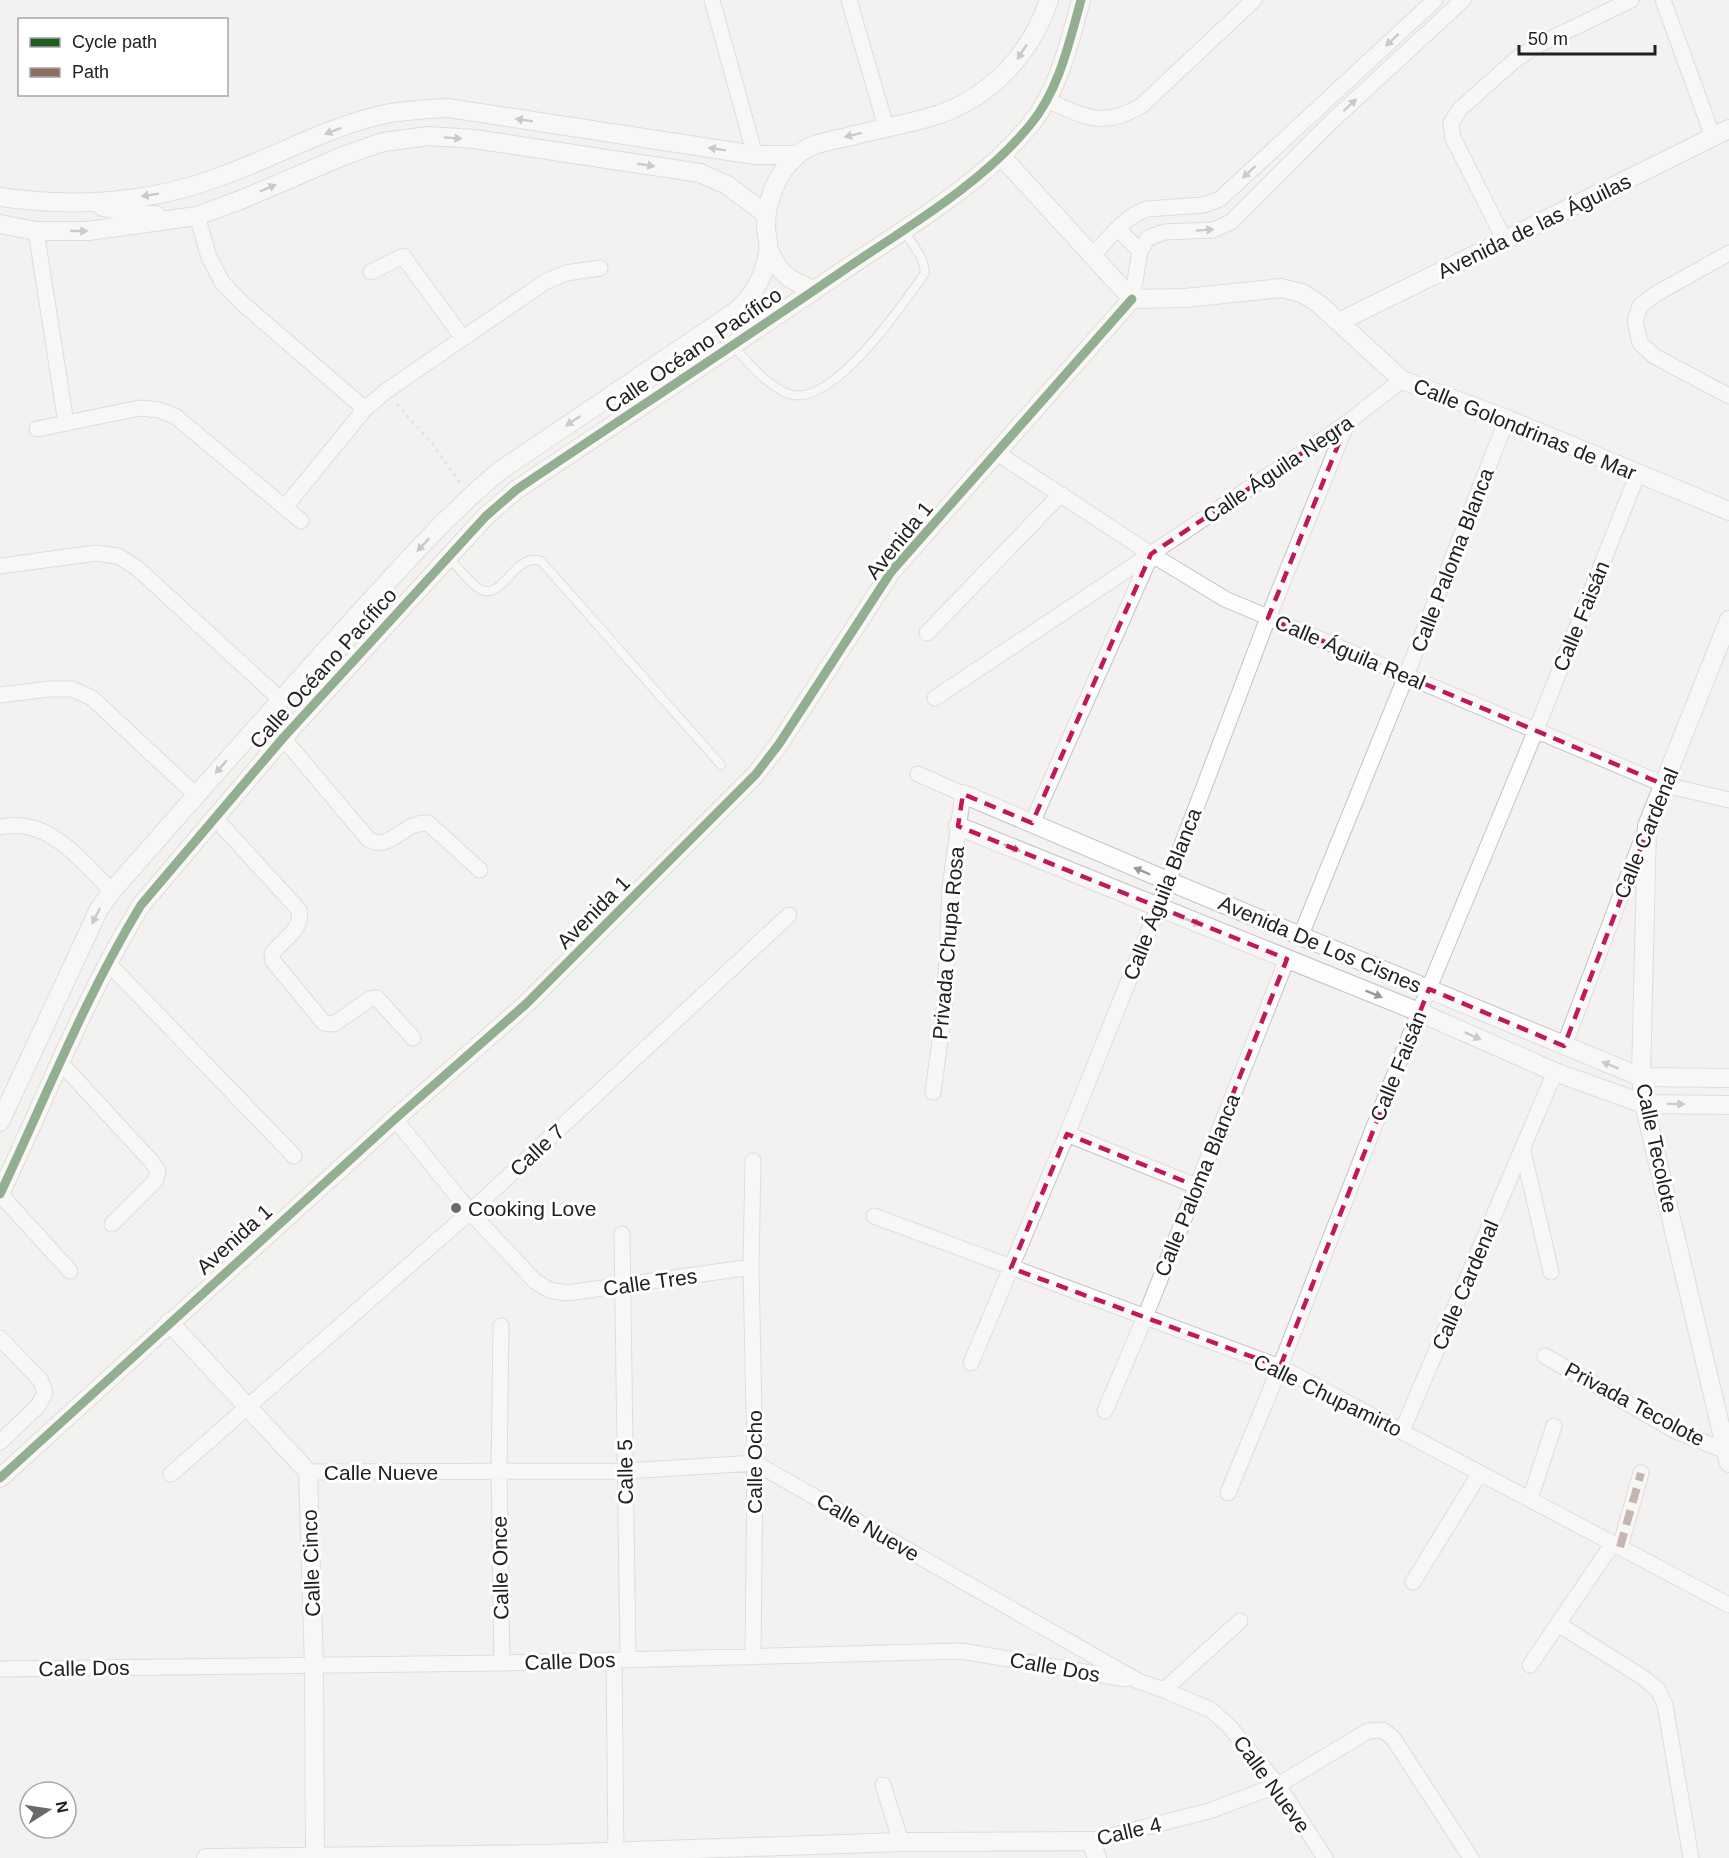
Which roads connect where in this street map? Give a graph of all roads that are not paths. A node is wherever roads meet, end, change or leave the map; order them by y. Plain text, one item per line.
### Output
1 (712, 0) edge
2 (849, 0) edge
3 (1049, 0) edge
4 (1081, 0) edge
5 (1254, 0) edge
6 (1435, 0) edge
7 (1463, 0) edge
8 (1631, 0) edge
9 (1663, 0) edge
10 (1047, 100) junction
11 (1319, 107) junction
12 (1332, 121) junction
13 (886, 127) junction
14 (1721, 133) edge
15 (755, 155) junction
16 (796, 155) junction
17 (1002, 157) junction
18 (0, 197) edge
19 (1220, 199) junction
20 (93, 203) junction
21 (766, 213) junction
22 (197, 216) junction
23 (1231, 222) junction
24 (0, 224) edge
25 (1118, 229) junction
26 (903, 230) junction
27 (36, 231) junction
28 (1505, 241) junction
29 (769, 250) junction
30 (1140, 251) junction
31 (1729, 253) edge
32 (1093, 255) junction
33 (600, 268) dead end
34 (371, 272) dead end
35 (814, 290) junction
36 (1132, 299) junction
37 (1339, 322) junction
38 (462, 337) junction
39 (732, 345) junction
40 (1402, 380) junction
41 (1729, 396) edge
42 (365, 409) junction
43 (1508, 419) junction
44 (66, 423) junction
45 (1347, 423) junction
46 (37, 429) dead end
47 (997, 453) junction
48 (1638, 473) junction
49 (1061, 494) junction
50 (285, 507) junction
51 (1729, 511) edge
52 (301, 521) dead end
53 (1151, 554) junction
54 (448, 557) junction
55 (0, 566) edge
56 (390, 580) junction
57 (410, 599) junction
58 (1269, 618) junction
59 (1729, 620) edge
60 (927, 633) dead end
61 (1406, 676) junction
62 (0, 695) edge
63 (935, 698) dead end
64 (280, 699) junction
65 (1536, 730) junction
66 (283, 738) junction
67 (720, 765) dead end
68 (918, 774) dead end
69 (1665, 785) junction
70 (963, 794) junction
71 (196, 795) junction
72 (1729, 800) edge
73 (215, 818) junction
74 (1032, 823) junction
75 (958, 826) junction
76 (1647, 826) junction
77 (0, 827) edge
78 (480, 870) dead end
79 (1168, 882) junction
80 (112, 891) junction
81 (1158, 908) junction
82 (789, 915) dead end
83 (1301, 935) junction
84 (1287, 959) junction
85 (108, 963) junction
86 (1429, 989) junction
87 (1419, 1012) junction
88 (413, 1038) dead end
89 (1564, 1046) junction
90 (59, 1061) junction
91 (1556, 1072) junction
92 (1641, 1077) junction
93 (1729, 1078) edge
94 (933, 1092) dead end
95 (1644, 1104) junction
96 (1729, 1105) edge
97 (395, 1119) junction
98 (0, 1122) edge
99 (1068, 1134) junction
100 (1523, 1151) junction
101 (294, 1156) dead end
102 (753, 1161) dead end
103 (1196, 1186) junction
104 (0, 1194) edge
105 (470, 1212) junction
106 (874, 1216) dead end
107 (112, 1224) dead end
108 (622, 1234) dead end
109 (751, 1267) junction
110 (1011, 1268) junction
111 (70, 1271) dead end
112 (1551, 1272) dead end
113 (622, 1286) junction
114 (1145, 1317) junction
115 (169, 1322) junction
116 (501, 1326) dead end
117 (0, 1338) edge
118 (1545, 1356) dead end
119 (971, 1363) dead end
120 (1280, 1367) junction
121 (249, 1407) junction
122 (1105, 1411) dead end
123 (1554, 1426) dead end
124 (1402, 1431) junction
125 (0, 1442) edge
126 (1728, 1457) edge
127 (755, 1463) junction
128 (626, 1471) junction
129 (308, 1472) junction
130 (499, 1473) junction
131 (1480, 1473) junction
132 (1641, 1473) dead end
133 (171, 1474) dead end
134 (0, 1478) edge
135 (1227, 1493) dead end
136 (1530, 1499) junction
137 (1616, 1545) junction
138 (1413, 1582) dead end
139 (1729, 1605) edge
140 (1240, 1621) dead end
141 (1558, 1624) junction
142 (753, 1657) junction
143 (621, 1659) junction
144 (502, 1663) junction
145 (1530, 1665) dead end
146 (314, 1666) junction
147 (0, 1669) edge
148 (1138, 1681) junction
149 (1164, 1690) junction
150 (883, 1785) dead end
151 (1278, 1785) junction
152 (901, 1842) junction
153 (1094, 1849) edge
154 (616, 1855) edge
155 (206, 1858) edge
156 (315, 1858) edge
157 (1325, 1858) edge
158 (1471, 1858) edge
159 (1691, 1858) edge

1 - 15 street
2 - 13 street
3 -> 13 street
4 - 10 street, Calle Océano Pacífico
5 - 10 street
6 -> 11 street
12 -> 7 street
8 - 28 street
9 - 14 street
10 - 17 street, Calle Océano Pacífico
11 - 12 street
11 -> 19 street
12 - 23 street
13 -> 16 street
14 - 28 street, Avenida de las Águilas
15 - 16 street
15 -> 20 street
16 - 21 street, Calle Océano Pacífico
17 - 26 street, Calle Océano Pacífico
17 - 32 street
18 - 20 street
19 - 23 street
19 - 25 street
20 - 22 street
22 -> 21 street
21 - 29 street, Calle Océano Pacífico
27 -> 22 street
22 - 42 street
30 -> 23 street
24 - 27 street
25 - 30 street
25 - 32 street
26 - 35 street, Calle Océano Pacífico
26 - 39 lane
27 - 44 street
28 - 37 street, Avenida de las Águilas
29 - 35 street
29 -> 56 street, Calle Océano Pacífico
30 - 36 street
31 - 41 street
32 - 36 street
33 - 38 street
34 - 38 street
35 - 39 street, Calle Océano Pacífico
36 - 37 street, Calle Golondrinas de Mar
36 - 47 street, Avenida 1
37 - 40 street, Calle Golondrinas de Mar
38 - 42 street
39 - 54 street, Calle Océano Pacífico
40 - 43 street, Calle Golondrinas de Mar
40 - 45 street, Calle Águila Negra
42 - 50 street
43 - 48 street, Calle Golondrinas de Mar
43 - 61 street, Calle Paloma Blanca
44 - 46 street
44 - 50 street
45 - 53 street, Calle Águila Negra
45 - 58 street, Calle Águila Blanca
47 - 49 street, Calle Águila Real
47 - 97 street, Avenida 1
48 - 51 street, Calle Golondrinas de Mar
48 - 65 street, Calle Faisán
49 - 53 street, Calle Águila Real
49 - 60 street
50 - 52 street
53 - 58 street, Calle Águila Real
53 - 63 street, Calle Águila Negra
53 - 74 street
54 - 57 street, Calle Océano Pacífico
54 - 67 lane
55 - 64 street
56 - 57 street
56 - 64 street, Calle Océano Pacífico
57 - 66 street, Calle Océano Pacífico
58 - 61 street, Calle Águila Real
58 - 79 street, Calle Águila Blanca
59 - 69 street, Calle Cardenal
61 - 65 street, Calle Águila Real
61 - 83 street, Calle Paloma Blanca
62 - 71 street
64 -> 71 street, Calle Océano Pacífico
65 - 69 street, Calle Águila Real
65 - 86 street, Calle Faisán
66 - 73 street, Calle Océano Pacífico
66 - 78 street
68 - 70 street, Avenida De Los Cisnes
69 - 72 street, Calle Águila Real
69 - 76 street, Calle Cardenal
70 - 74 street, Avenida De Los Cisnes
70 - 75 street, Privada Chupa Rosa
71 - 80 street, Calle Océano Pacífico
73 - 85 street, Calle Océano Pacífico
73 - 88 street
79 -> 74 street, Avenida De Los Cisnes
75 -> 81 street, Avenida De Los Cisnes
75 - 94 street, Privada Chupa Rosa
76 - 89 street, Calle Cardenal
76 - 92 street, Calle Tecolote
77 - 80 street
79 - 81 street, Calle Águila Blanca
79 - 83 street, Avenida De Los Cisnes
80 -> 98 street, Calle Océano Pacífico
81 -> 84 street, Avenida De Los Cisnes
81 - 99 street, Calle Águila Blanca
82 - 105 street, Calle 7
83 - 86 street, Avenida De Los Cisnes
84 -> 87 street, Avenida De Los Cisnes
84 - 103 street, Calle Paloma Blanca
85 - 90 street, Calle Océano Pacífico
85 - 101 street
86 - 87 street, Calle Faisán
86 - 89 street, Avenida De Los Cisnes
87 -> 91 street, Avenida De Los Cisnes
87 - 120 street, Calle Faisán
92 -> 89 street, Avenida De Los Cisnes
90 - 104 street, Calle Océano Pacífico
90 - 107 street
91 - 95 street, Avenida De Los Cisnes
91 - 100 street, Calle Cardenal
92 - 93 street, Avenida De Los Cisnes
92 - 95 street, Calle Tecolote
95 -> 96 street, Avenida De Los Cisnes
95 - 126 street, Calle Tecolote
97 - 105 street
97 - 115 street, Avenida 1
99 - 103 street
99 - 110 street, Calle Águila Blanca
100 - 112 street
100 - 124 street, Calle Cardenal
102 - 109 street, Calle Ocho
103 - 114 street, Calle Paloma Blanca
104 - 111 street
105 - 113 street, Calle Tres
105 - 121 street, Calle 7
106 - 110 street, Calle Chupamirto
108 - 113 street, Calle 5
109 - 113 street, Calle Tres
109 - 127 street, Calle Ocho
110 - 114 street, Calle Chupamirto
110 - 119 street, Calle Águila Blanca
113 - 128 street, Calle 5
114 - 120 street, Calle Chupamirto
114 - 122 street, Calle Paloma Blanca
115 - 121 street
115 - 134 street, Avenida 1
116 - 130 street, Calle Once
117 - 125 street
118 - 126 street, Privada Tecolote
120 - 124 street, Calle Chupamirto
120 - 135 street, Calle Faisán
121 - 129 street
121 - 133 street, Calle 7
123 - 136 street
124 - 131 street, Calle Chupamirto
127 - 128 street, Calle Nueve
127 - 142 street, Calle Ocho
127 - 148 street, Calle Nueve
128 - 130 street, Calle Nueve
128 - 143 street, Calle 5
129 - 130 street, Calle Nueve
129 - 146 street, Calle Cinco
130 - 144 street, Calle Once
131 - 136 street, Calle Chupamirto
131 - 138 street
132 - 137 street
136 - 137 street, Calle Chupamirto
137 - 139 street, Calle Chupamirto
137 - 141 street
140 - 149 street
141 - 145 street
141 - 159 street
142 - 143 street, Calle Dos
142 - 148 street, Calle Dos
143 - 144 street, Calle Dos
143 - 154 street
144 - 146 street, Calle Dos
146 - 147 street, Calle Dos
146 - 156 street, Calle Cinco
148 - 149 street, Calle Nueve
149 - 151 street, Calle Nueve
150 - 152 street
151 - 153 street, Calle 4
151 - 157 street, Calle Nueve
151 - 158 street, Calle 4
152 - 153 street, Calle 4
152 - 154 street, Calle 4
154 - 156 street, Calle 4
155 - 156 street, Calle 4

